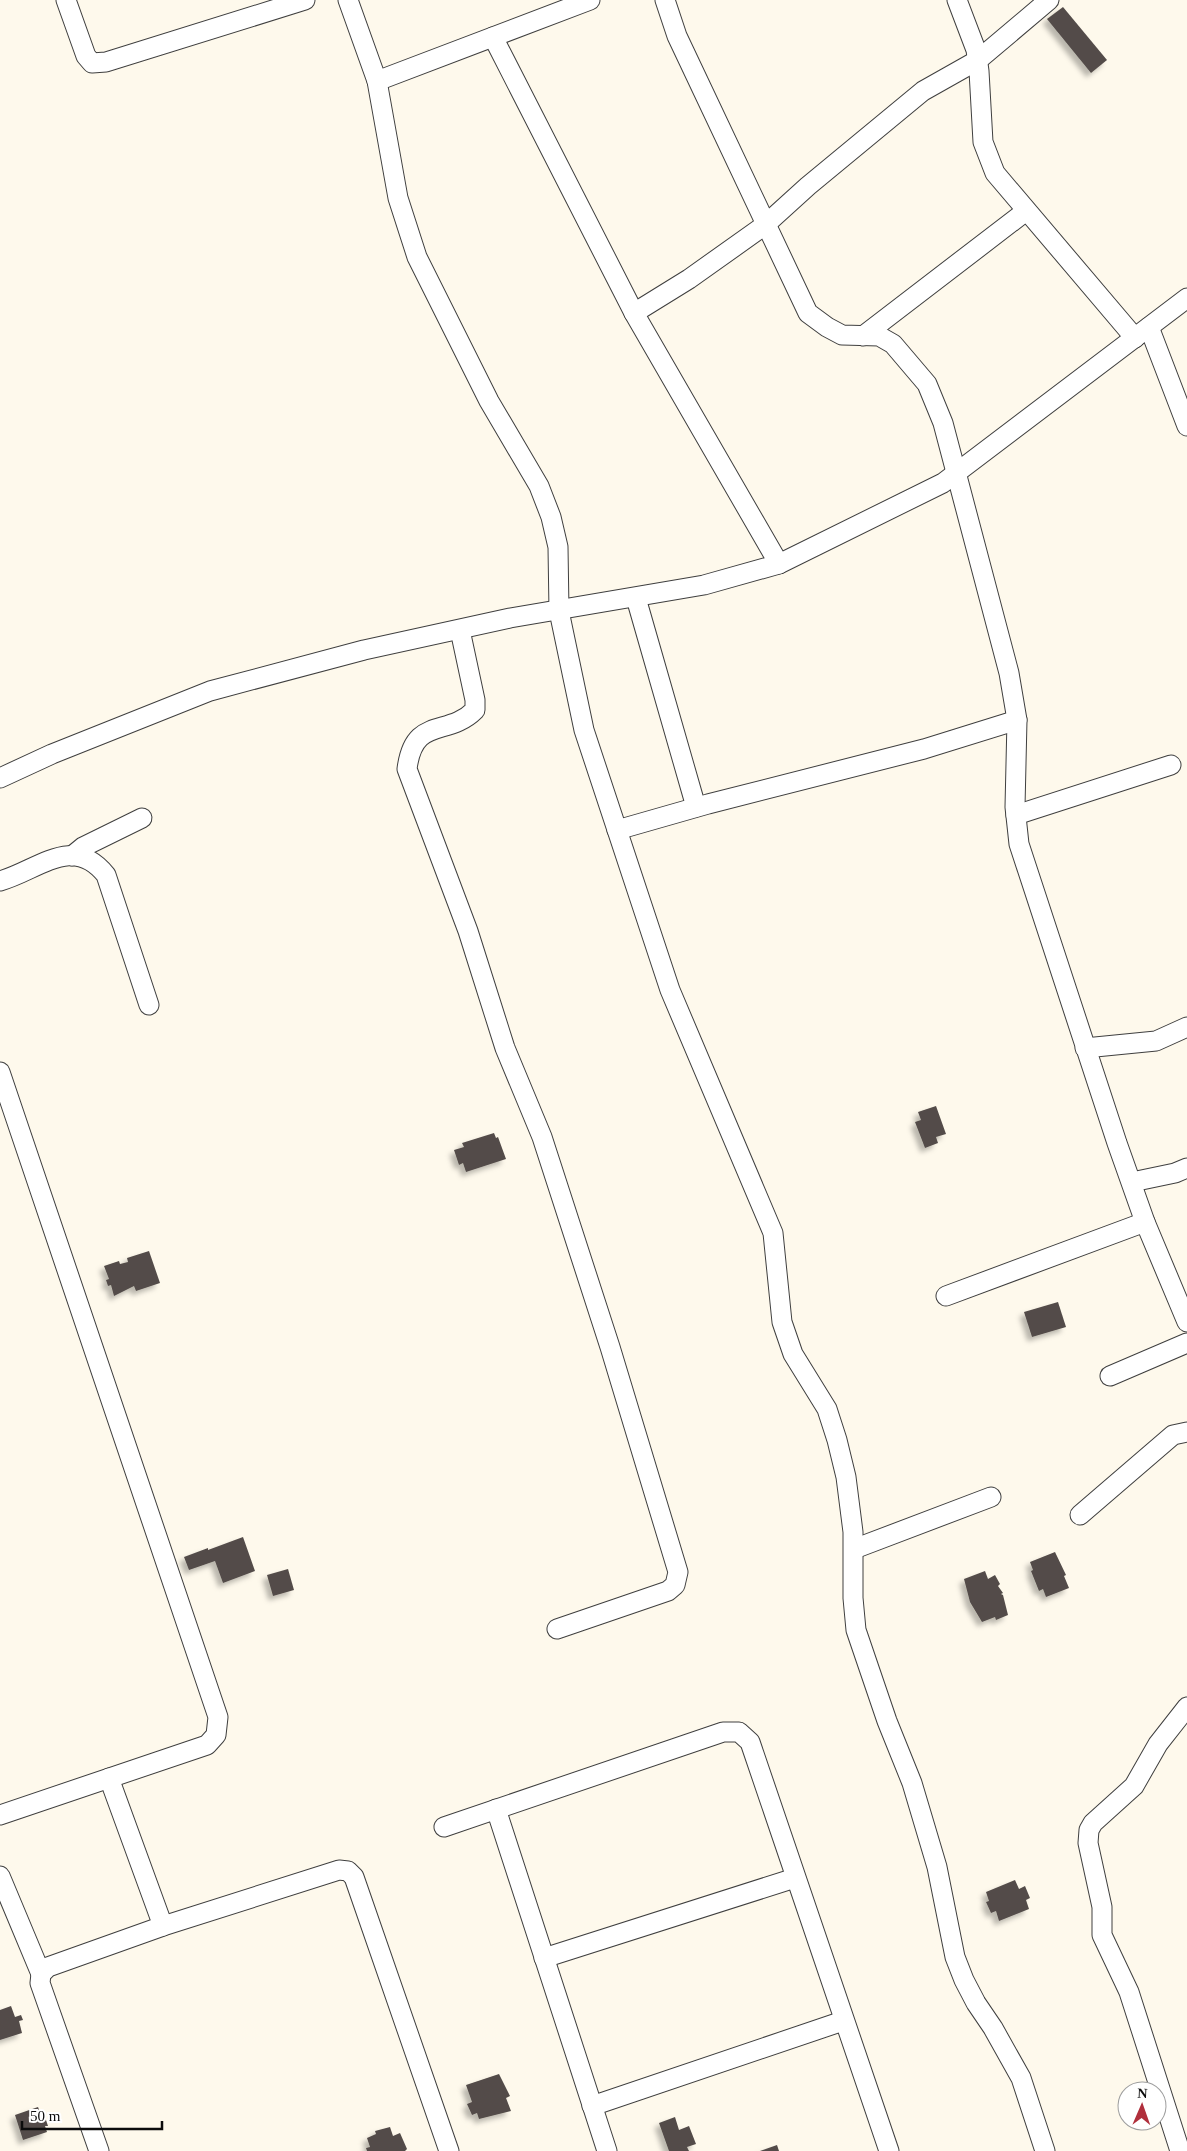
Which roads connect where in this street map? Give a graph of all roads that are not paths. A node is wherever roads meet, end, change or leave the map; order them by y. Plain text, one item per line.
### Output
1 (66, 0) edge
2 (305, 0) edge
3 (348, 0) edge
4 (665, 0) edge
5 (956, 0) edge
6 (1049, 0) edge
7 (585, 1) edge
8 (493, 37) junction
9 (978, 60) junction
10 (378, 81) junction
11 (1026, 211) junction
12 (765, 224) junction
13 (1187, 298) edge
14 (634, 313) junction
15 (1142, 333) junction
16 (863, 336) junction
17 (1187, 426) edge
18 (956, 474) junction
19 (779, 564) junction
20 (636, 598) junction
21 (559, 611) junction
22 (460, 630) junction
23 (1017, 720) junction
24 (1171, 765) dead end
25 (0, 778) edge
26 (696, 807) junction
27 (1016, 815) junction
28 (142, 818) dead end
29 (618, 830) junction
30 (72, 856) junction
31 (0, 881) edge
32 (149, 1005) dead end
33 (1187, 1027) edge
34 (1085, 1048) junction
35 (0, 1072) edge
36 (1187, 1168) edge
37 (1132, 1182) junction
38 (1145, 1222) junction
39 (946, 1296) dead end
40 (1183, 1299) edge
41 (1187, 1322) edge
42 (1187, 1343) edge
43 (1110, 1376) dead end
44 (1187, 1432) edge
45 (991, 1497) dead end
46 (1080, 1515) dead end
47 (854, 1549) junction
48 (557, 1629) dead end
49 (1187, 1707) edge
50 (109, 1778) junction
51 (496, 1809) junction
52 (0, 1815) edge
53 (444, 1827) dead end
54 (0, 1876) edge
55 (795, 1878) junction
56 (163, 1926) junction
57 (544, 1958) junction
58 (42, 1974) junction
59 (843, 2021) junction
60 (592, 2106) junction
61 (99, 2151) edge
62 (449, 2151) edge
63 (607, 2151) edge
64 (888, 2151) edge
65 (1045, 2151) edge
66 (1180, 2151) edge

1 - 2 street
3 - 10 street
4 - 12 street
5 - 9 street
6 - 9 street
7 - 8 street
8 - 10 street
8 - 14 street
9 - 11 street
9 - 12 street
10 - 21 street
11 - 15 street
11 - 16 street
12 - 14 street
12 - 16 street
13 - 15 street
14 - 19 street
15 - 17 street
15 - 18 street
16 - 18 street
18 - 19 street
18 - 23 street
19 - 20 street
20 - 21 street
20 - 26 street
21 - 22 street
21 - 29 street
22 - 25 street
22 - 48 street
23 - 26 street
23 - 27 street
24 - 27 street
26 - 29 street
27 - 34 street
28 - 30 street
29 - 47 street
30 - 31 street
30 - 32 street
33 - 34 street
34 - 37 street
35 - 50 street
36 - 37 street
37 - 38 street
38 - 39 street
38 - 40 street
40 - 41 street
42 - 43 street
44 - 46 street
45 - 47 street
47 - 65 street
49 - 66 street
50 - 52 street
50 - 56 street
51 - 53 street
51 - 55 street
51 - 57 street
54 - 58 street
55 - 57 street
55 - 59 street
56 - 58 street
56 - 62 street
57 - 60 street
58 - 61 street
59 - 60 street
59 - 64 street
60 - 63 street

